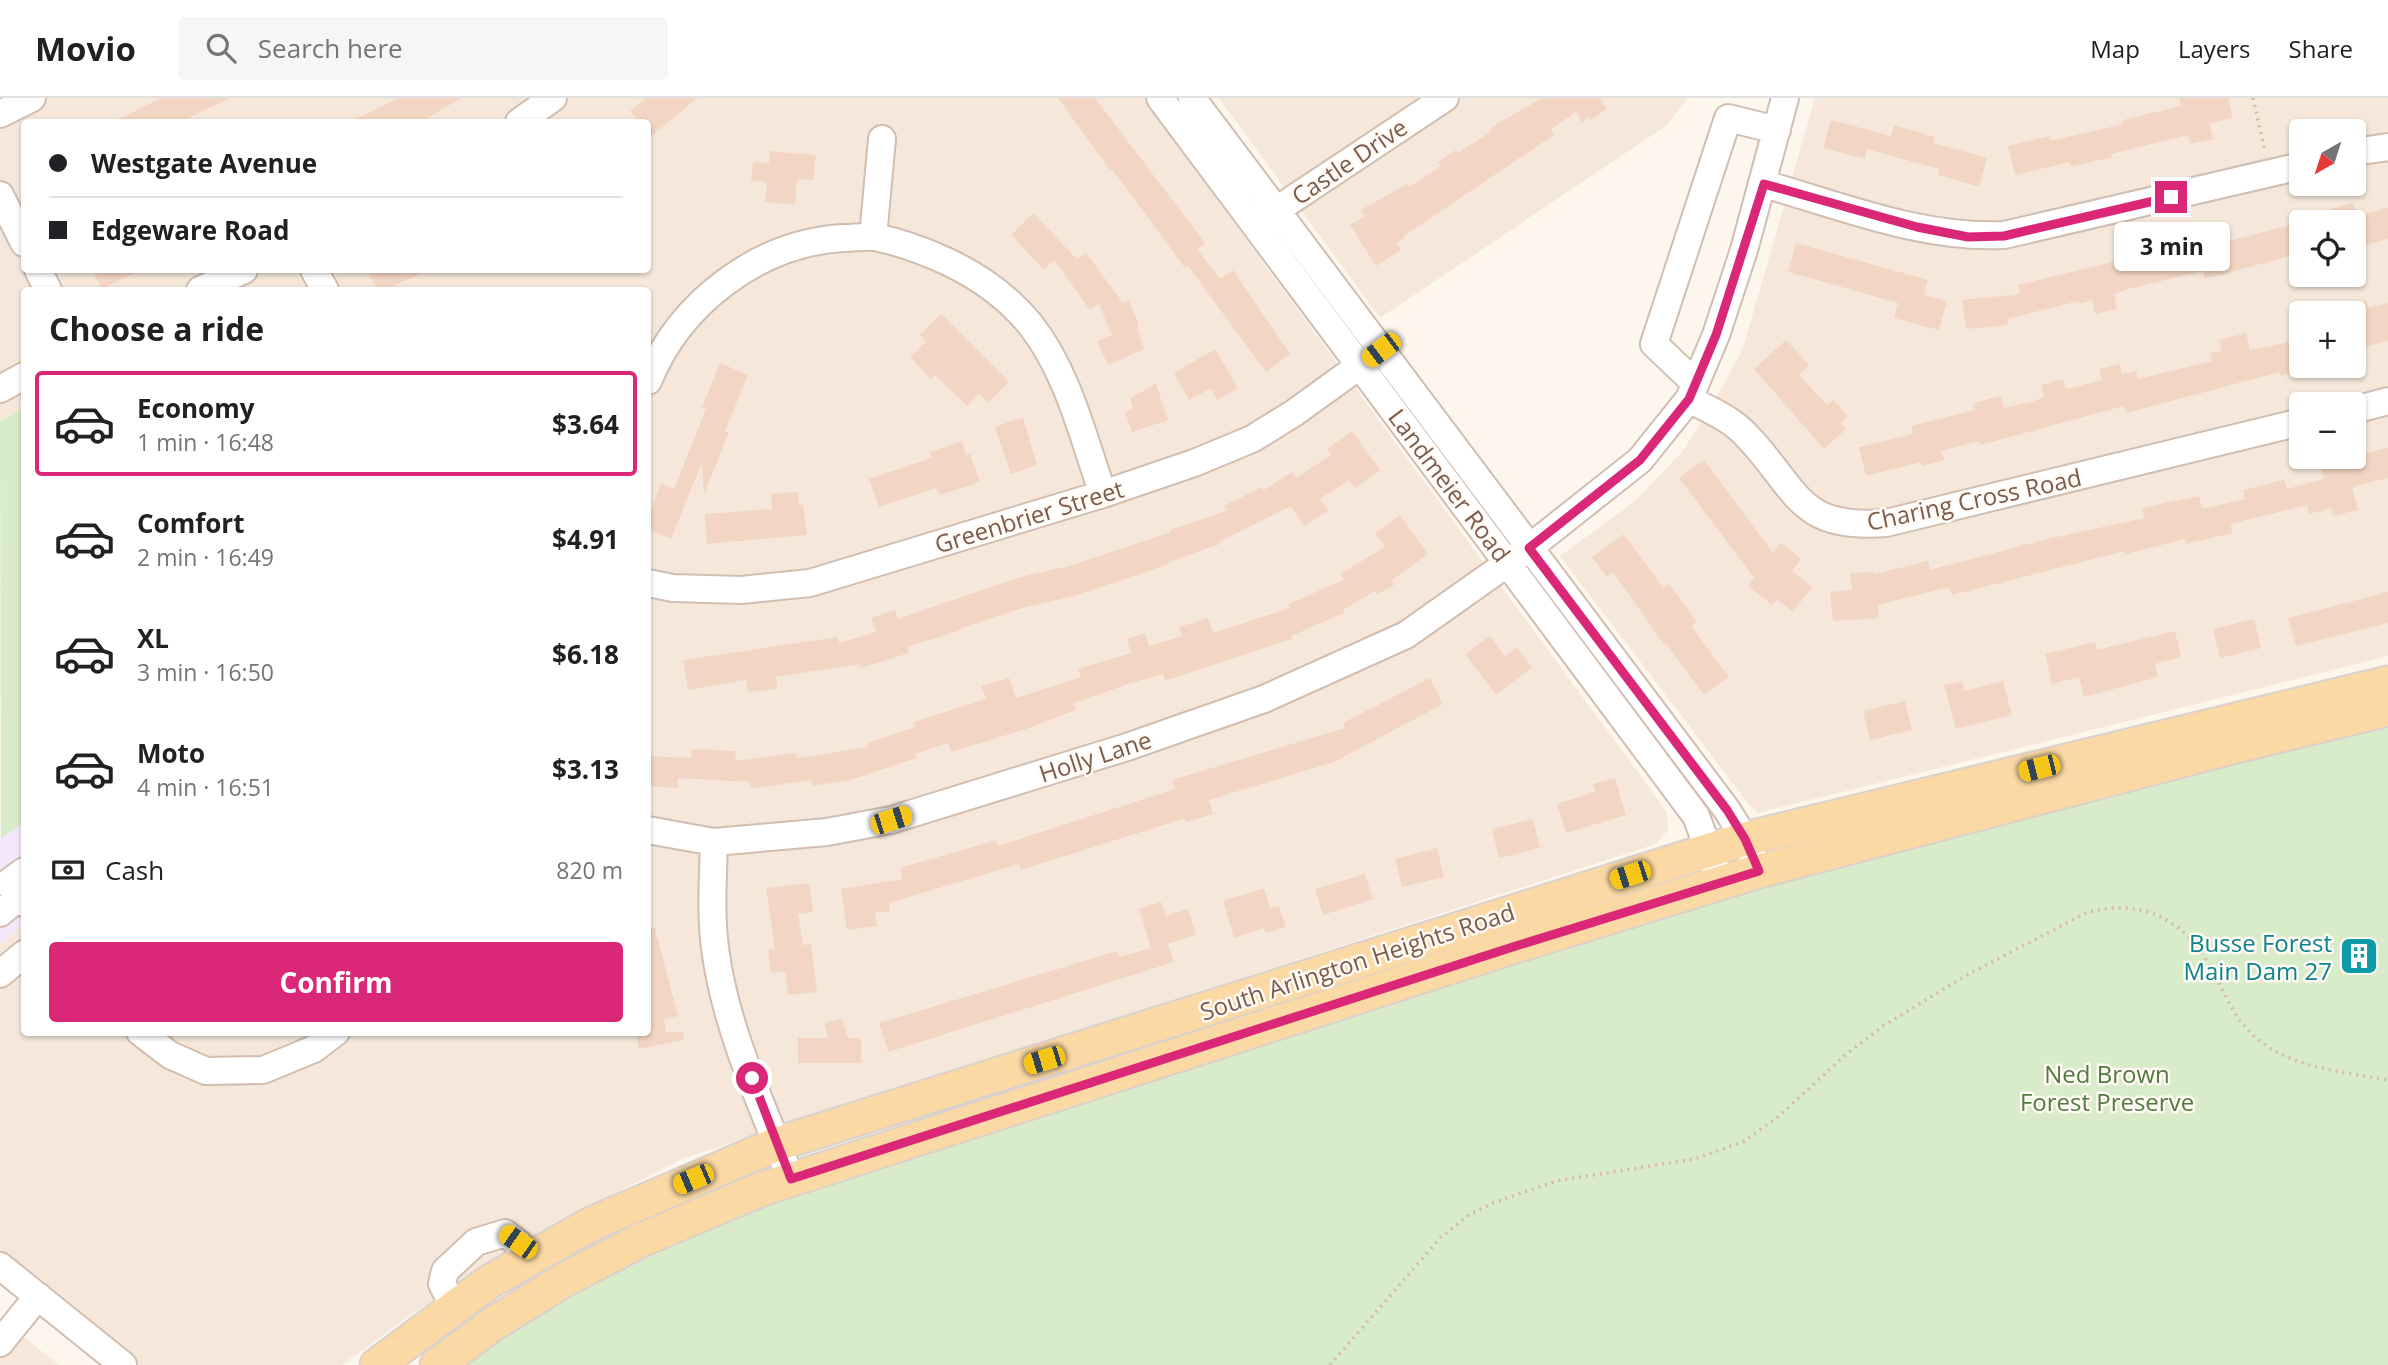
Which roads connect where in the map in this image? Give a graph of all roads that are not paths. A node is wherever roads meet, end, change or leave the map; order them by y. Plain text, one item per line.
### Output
1 (32, 98) edge
2 (553, 98) edge
3 (1160, 98) edge
4 (1192, 98) edge
5 (1445, 98) edge
6 (1785, 98) edge
7 (0, 114) edge
8 (523, 119) edge
9 (1777, 130) junction
10 (882, 139) dead end
11 (2388, 147) edge
12 (2366, 150) edge
13 (2289, 169) edge
14 (1764, 184) junction
15 (0, 195) edge
16 (1265, 218) junction
17 (21, 237) edge
18 (873, 237) junction
19 (237, 273) edge
20 (207, 287) edge
21 (1370, 358) junction
22 (651, 376) edge
23 (21, 378) edge
24 (0, 389) edge
25 (1692, 391) junction
26 (2388, 401) edge
27 (2366, 407) edge
28 (2289, 425) edge
29 (1103, 494) junction
30 (1519, 556) junction
31 (651, 584) edge
32 (2388, 683) edge
33 (2388, 709) edge
34 (651, 831) edge
35 (1745, 839) junction
36 (714, 842) junction
37 (1709, 849) junction
38 (1759, 871) junction
39 (1720, 883) junction
40 (21, 956) edge
41 (0, 974) edge
42 (145, 1036) edge
43 (330, 1036) edge
44 (777, 1144) junction
45 (791, 1179) junction
46 (0, 1266) edge
47 (38, 1296) junction
48 (0, 1343) edge
49 (123, 1365) edge
50 (377, 1365) edge
51 (438, 1365) edge

1 - 7 street
2 - 8 street
3 - 16 street, Landmeier Road
4 - 16 street, Landmeier Road
5 - 16 street, Castle Drive
6 - 9 street, Holly Lane
9 - 14 street, Holly Lane
9 - 25 street, Charing Cross Road
10 - 18 street
11 - 12 street
13 - 14 street
14 - 25 street, Holly Lane
15 - 17 street
16 - 21 street, Landmeier Road
18 - 22 street
18 - 29 street
19 - 20 street
21 - 29 street, Greenbrier Street
21 - 30 street, Landmeier Road
23 - 24 street
25 - 28 street, Charing Cross Road
25 - 30 street, Holly Lane
26 - 27 street
29 - 31 street, Greenbrier Street
30 - 35 street, Landmeier Road
30 - 36 street, Holly Lane
30 - 37 street, Landmeier Road
32 - 35 main road, South Arlington Heights Road
33 - 38 main road, South Arlington Heights Road
34 - 36 street, Holly Lane
35 - 37 main road, South Arlington Heights Road
35 - 38 street, Landmeier Road
36 - 44 street
37 - 39 street, Landmeier Road
37 - 44 main road, South Arlington Heights Road
38 - 39 main road, South Arlington Heights Road
39 - 45 main road, South Arlington Heights Road
40 - 41 street
42 - 43 street
44 - 45 street
44 - 50 main road, South Arlington Heights Road
45 - 51 main road, South Arlington Heights Road
46 - 47 street
47 - 48 street
47 - 49 street

